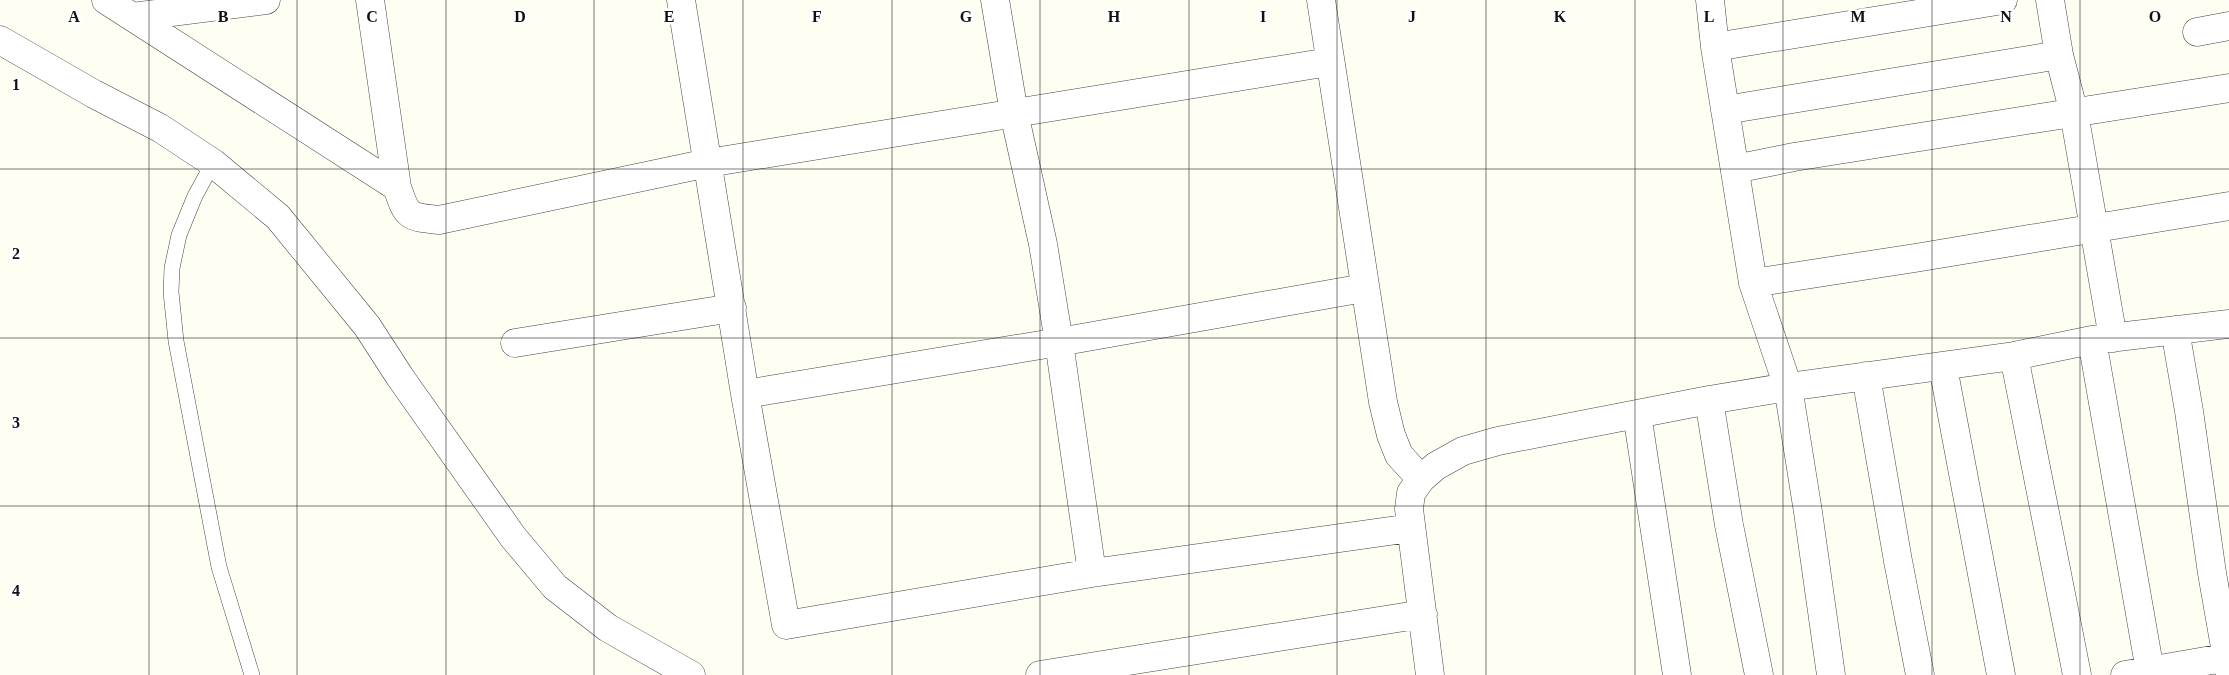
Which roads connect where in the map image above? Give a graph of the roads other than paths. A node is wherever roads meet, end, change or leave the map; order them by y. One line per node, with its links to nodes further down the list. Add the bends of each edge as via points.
1 (106, 0): 10 (street)
2 (266, 0): 10 (street)
3 (370, 0): 24 (street)
4 (681, 0): 22 (street)
5 (995, 0): 19 (street)
6 (1320, 0): 16 (street)
7 (1710, 0): 14 (street)
8 (2003, 0): 14 (street)
9 (2050, 0): 15 (street)
10 (132, 17): 24 (street)
11 (2229, 26): 12 (street)
12 (2197, 32)
13 (0, 40): 21 (street, via 160,128)
14 (1715, 47): 18 (street)
15 (2059, 55): 18 (street); 20 (street)
16 (1329, 62): 19 (street); 28 (street)
17 (2229, 88): 20 (street)
18 (1725, 110): 23 (street)
19 (1014, 113): 22 (street); 33 (street, via 1043,244)
20 (2074, 114): 23 (street); 26 (street)
21 (212, 163): 48 (lane, via 179,235 171,292 176,340 218,567); 49 (street, via 278,218 341,293 513,537 555,587 608,628)
22 (708, 164): 24 (street, via 439,220 414,217 404,208); 29 (street)
23 (1735, 169): 27 (street)
24 (397, 187)
25 (2229, 206): 26 (street)
26 (2094, 228): 27 (street); 32 (street)
27 (1753, 283): 38 (street)
28 (1364, 288): 33 (street); 42 (street, via 1391,435 1399,456)
29 (732, 308): 34 (street); 39 (street)
30 (2229, 324): 31 (street)
31 (2175, 330): 32 (street); 46 (street)
32 (2102, 339): 35 (street); 47 (street)
33 (1059, 342): 39 (street); 44 (street)
34 (515, 343)
35 (2014, 356): 36 (street); 57 (street)
36 (1943, 367): 37 (street); 56 (street)
37 (1866, 376): 38 (street); 55 (street)
38 (1788, 387): 40 (street); 54 (street)
39 (745, 394): 44 (street, via 786,625)
40 (1709, 400): 41 (street); 53 (street, via 1729,525)
41 (1637, 414): 42 (street, via 1507,439 1463,451); 52 (street)
42 (1420, 479): 43 (street, via 1411,493)
43 (1411, 528): 44 (street); 45 (street)
44 (1092, 573)
45 (1423, 614): 50 (street); 51 (street)
46 (2228, 662): 47 (street)
47 (2138, 673)
48 (252, 675)
49 (691, 675)
50 (1040, 675)
51 (1430, 675)
52 (1677, 675)
53 (1759, 675)
54 (1831, 675)
55 (1920, 675)
56 (2001, 675)
57 (2077, 675)

